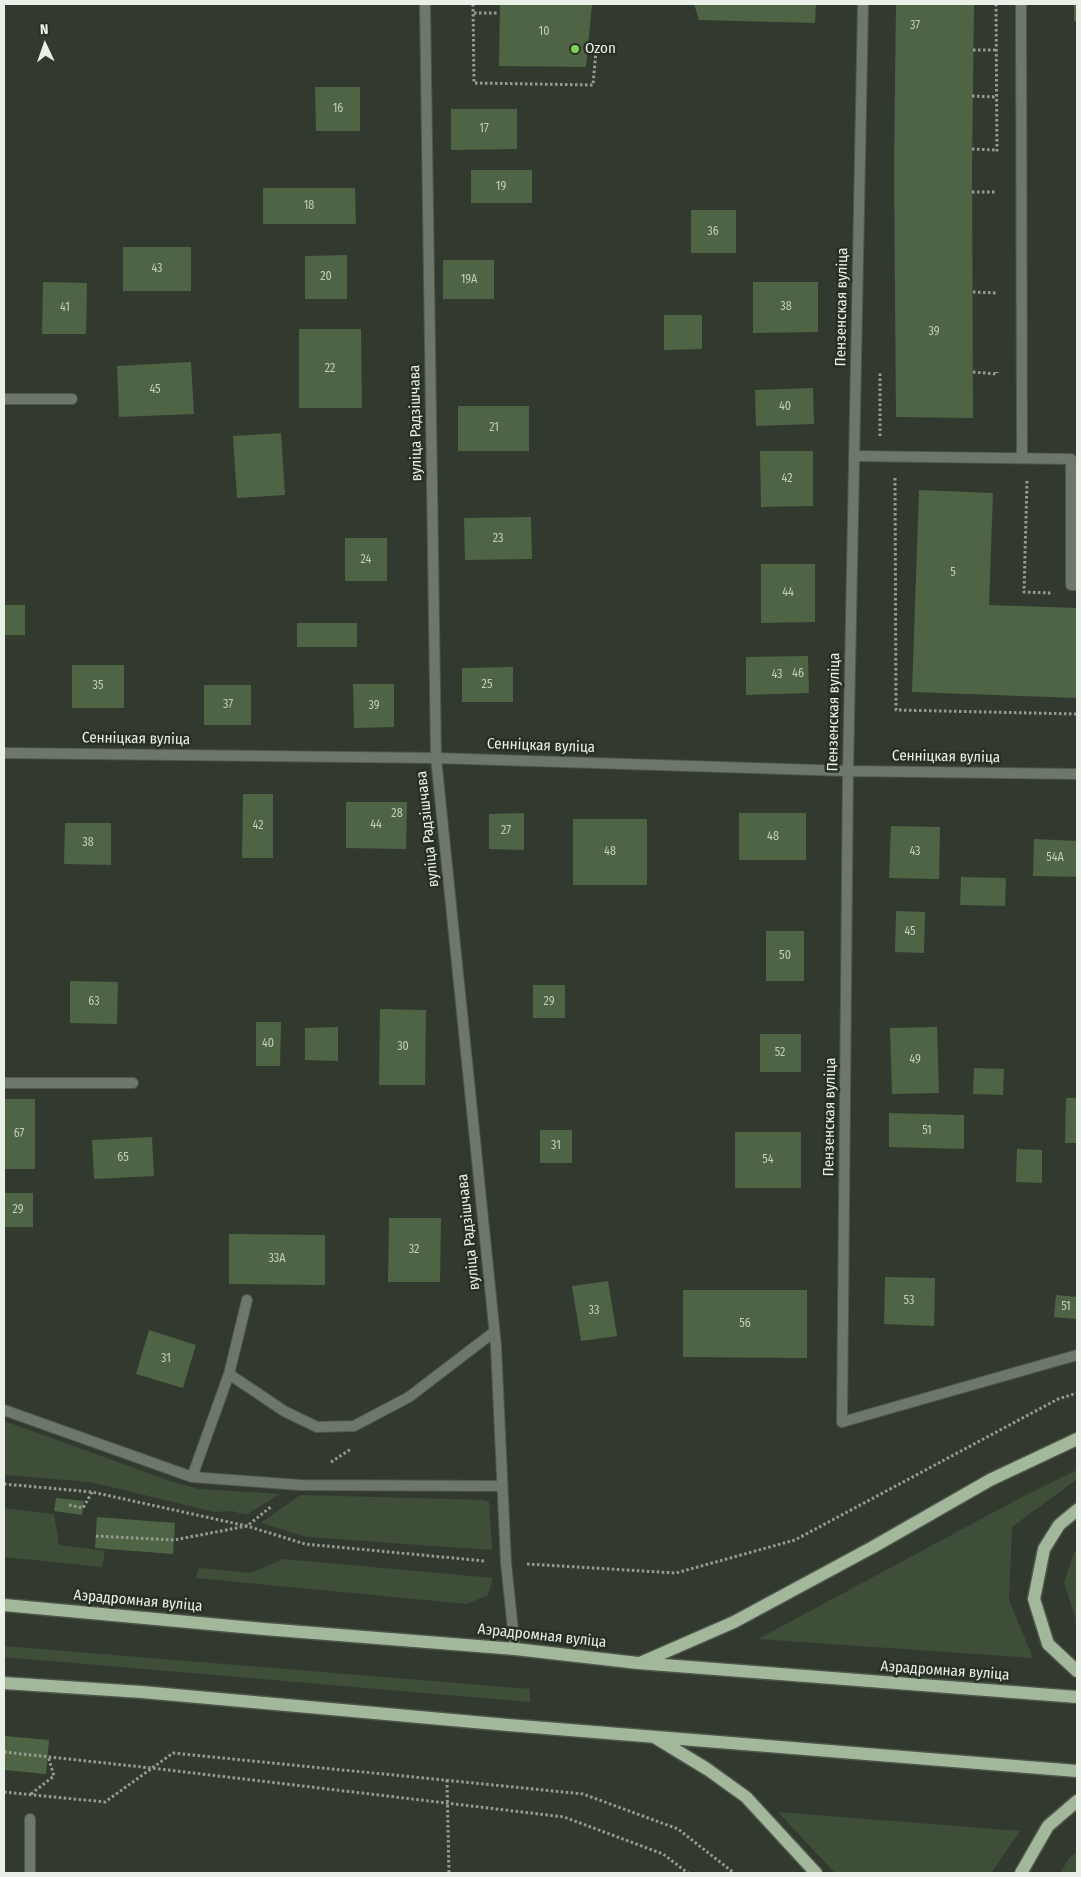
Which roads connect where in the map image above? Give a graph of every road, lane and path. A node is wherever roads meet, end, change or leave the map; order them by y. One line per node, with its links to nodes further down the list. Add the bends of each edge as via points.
1 (426, 4): 37 (street, вуліца Радзішчава)
2 (474, 4): 6 (path)
3 (863, 4): 29 (street, Пензенская вуліца)
4 (996, 4): 9 (path)
5 (1021, 4): 31 (street)
6 (474, 13): 7 (path); 10 (path, via 474,83 593,85 596,51)
7 (500, 13)
8 (973, 50): 9 (path)
9 (996, 50): 12 (path)
10 (587, 51)
11 (972, 96): 12 (path)
12 (996, 97): 14 (path)
13 (972, 149): 14 (path)
14 (997, 150): 15 (path)
15 (997, 158)
16 (997, 184): 18 (path)
17 (972, 192): 18 (path)
18 (997, 192): 19 (path)
19 (997, 202)
20 (998, 284): 22 (path)
21 (973, 292): 22 (path)
22 (998, 293): 23 (path)
23 (998, 302)
24 (997, 365): 26 (path, via 997,374)
25 (880, 368): 30 (path)
26 (973, 372)
27 (4, 399): 28 (street)
28 (72, 399)
29 (854, 456): 30 (street); 38 (street, Пензенская вуліца)
30 (880, 456): 31 (street); 35 (path, via 895,472 896,710)
31 (1022, 458): 33 (street, via 1071,459 1071,585)
32 (1027, 475): 34 (path, via 1024,592)
33 (1077, 585)
34 (1059, 594)
35 (1077, 714)
36 (4, 753): 37 (street, Сенніцкая вуліца)
37 (436, 758): 38 (street, Сенніцкая вуліца); 43 (street, вуліца Радзішчава)
38 (848, 771): 39 (street, Сенніцкая вуліца); 44 (street, Пензенская вуліца, via 842,1422)
39 (1077, 774)
40 (4, 1083): 41 (street)
41 (133, 1083)
42 (247, 1300): 45 (street)
43 (494, 1332): 45 (street, via 409,1396 354,1426 317,1427 284,1411); 51 (street, вуліца Радзішчава)
44 (1077, 1355)
45 (229, 1374): 49 (street)
46 (1077, 1394): 57 (path, via 1058,1399 795,1540 676,1573)
47 (4, 1410): 49 (street)
48 (1077, 1440): 60 (main road, via 990,1480 734,1622)
49 (192, 1477): 51 (street, via 300,1485)
50 (4, 1484): 52 (path)
51 (502, 1486): 57 (street, вуліца Радзішчава)
52 (92, 1492): 53 (path, via 83,1508); 55 (path)
53 (69, 1505)
54 (1077, 1510): 61 (main road, via 1059,1525 1044,1549 1034,1599 1048,1644)
55 (247, 1526): 56 (path, via 174,1540); 57 (path, via 305,1544)
56 (96, 1536)
57 (506, 1563): 59 (street, вуліца Радзішчава)
58 (4, 1605): 59 (main road, Аэрадромная вуліца)
59 (515, 1648): 60 (main road, Аэрадромная вуліца)
60 (638, 1664): 63 (main road, Аэрадромная вуліца)
61 (1077, 1671)
62 (4, 1683): 64 (main road)
63 (1077, 1697)
64 (654, 1736): 68 (main road); 79 (main road, via 746,1797)
65 (4, 1752): 66 (path)
66 (48, 1756): 67 (path); 71 (path, via 54,1776)
67 (152, 1768): 69 (path, via 173,1753); 71 (path, via 105,1802); 73 (path)
68 (1077, 1771)
69 (447, 1780): 73 (path); 78 (path, via 583,1794 678,1829)
70 (4, 1792): 71 (path)
71 (30, 1795): 74 (path)
72 (1077, 1801): 80 (main road, via 1048,1826)
73 (447, 1804): 76 (path); 77 (path, via 564,1817 663,1854)
74 (30, 1820): 75 (street)
75 (30, 1873)
76 (449, 1873)
77 (688, 1873)
78 (734, 1873)
79 (816, 1873)
80 (1021, 1873)

